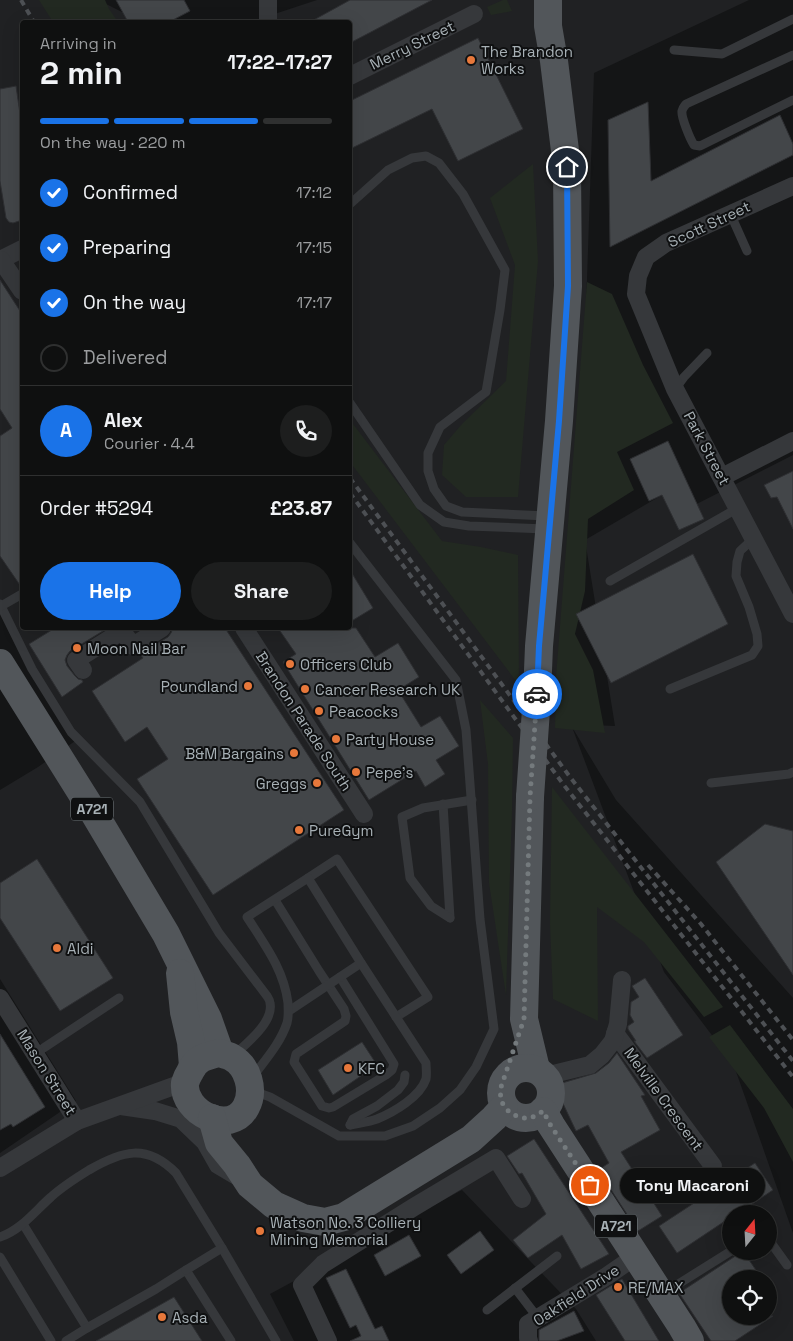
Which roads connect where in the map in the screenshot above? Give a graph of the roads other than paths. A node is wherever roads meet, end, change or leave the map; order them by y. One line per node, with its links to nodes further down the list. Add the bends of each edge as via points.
1 (268, 0): 6 (street)
2 (559, 0): 3 (main road)
3 (548, 13): 25 (main road, via 567,167 568,286)
4 (474, 14): 9 (street, Merry Street)
5 (793, 19): 7 (lane, via 722,54)
6 (268, 20)
7 (674, 50)
8 (793, 55): 10 (lane, via 686,104 682,114 691,140 700,146)
9 (352, 75)
10 (793, 100)
11 (793, 186): 13 (street, Scott Street)
12 (352, 202): 25 (lane, via 388,170 412,158 426,156 439,163 463,194 505,270 500,310 486,392 440,427 428,453 428,471 434,489 446,506 462,512)
13 (730, 214): 15 (lane); 17 (street, Scott Street, via 666,242 646,256)
14 (20, 250): 16 (street)
15 (747, 251)
16 (0, 260): 18 (street)
17 (638, 276): 20 (street, Park Street, via 636,294)
18 (20, 289)
19 (707, 353): 20 (lane)
20 (675, 389): 23 (street, Park Street)
21 (352, 406): 25 (lane, via 420,505 444,522 469,526)
22 (793, 441): 23 (street)
23 (722, 477): 24 (street, Park Street)
24 (738, 508): 26 (street, Park Street); 28 (lane)
25 (550, 523): 54 (main road, bridge, via 530,797)
26 (754, 538): 31 (street, Park Street); 36 (lane, via 740,551 736,576 757,634 758,646 752,655)
27 (352, 546): 39 (lane, via 456,680 466,730)
28 (610, 581)
29 (20, 595): 30 (lane)
30 (1, 605): 57 (lane, via 32,669 71,732 140,802 220,933 267,996 270,1011 264,1025)
31 (793, 614)
32 (159, 630): 35 (street, via 134,646 122,631 76,660)
33 (245, 630): 41 (street, Brandon Parade South)
34 (0, 662): 44 (main road, A721)
35 (83, 670)
36 (670, 689)
37 (793, 772): 38 (lane)
38 (711, 783)
39 (472, 800): 40 (lane); 69 (lane, via 480,919 494,1029 476,1067 460,1090 440,1108 413,1126 385,1136)
40 (443, 804): 40 (lane, via 445,832 450,918 431,906 410,878 402,817)
41 (364, 814)
42 (308, 878): 43 (lane); 45 (lane); 53 (lane, via 337,859 428,997)
43 (275, 900): 48 (lane); 51 (lane, via 247,917 276,962 286,989)
44 (179, 958): 57 (main road, A721); 59 (main road, A721, via 184,1012 191,1042)
45 (361, 963): 46 (lane); 53 (lane)
46 (340, 977): 48 (lane); 48 (lane, via 394,1066 386,1075 334,1108 322,1106 294,1062 296,1054 345,1020 344,1008)
47 (622, 980): 55 (street)
48 (328, 984): 51 (lane)
49 (0, 998): 52 (street, Mason Street)
50 (119, 998): 56 (lane)
51 (289, 1010): 62 (lane, via 272,1051)
52 (5, 1017): 56 (street, Mason Street)
53 (396, 1017): 68 (lane, via 426,1063 427,1078 409,1101 396,1109 377,1119)
54 (524, 1019): 58 (main road); 61 (main road)
55 (615, 1033): 58 (street, via 602,1055 590,1065); 70 (street, Melville Crescent)
56 (36, 1053): 67 (street, Mason Street)
57 (226, 1055): 59 (main road, via 206,1056); 62 (main road, A721, via 248,1074)
58 (540, 1073): 61 (main road, via 524,1067); 65 (main road, via 549,1083 551,1092)
59 (189, 1074): 63 (street); 66 (main road, A721, via 187,1093 195,1109)
60 (405, 1075): 68 (lane, via 398,1090 353,1119)
61 (504, 1079): 64 (main road, via 501,1099)
62 (249, 1086): 66 (main road, via 249,1102 244,1111); 69 (lane)
63 (118, 1106): 67 (street); 72 (street, via 155,1111 181,1119 205,1142 218,1165)
64 (504, 1107): 65 (main road, via 512,1114 529,1118); 72 (main road, via 471,1139 344,1218 325,1222 303,1218 274,1205)
65 (543, 1111): 79 (main road, A721)
66 (225, 1118): 72 (main road)
67 (78, 1121): 71 (street)
68 (350, 1125): 69 (lane)
69 (339, 1136)
70 (713, 1166)
71 (0, 1168)
72 (244, 1175)
73 (522, 1199): 93 (street, via 496,1158 323,1264 302,1285)
74 (23, 1224): 75 (lane); 76 (lane, via 70,1181 108,1159 131,1153 145,1154 168,1164 176,1173); 88 (lane)
75 (0, 1237)
76 (222, 1248): 83 (lane); 92 (lane)
77 (778, 1252): 82 (lane)
78 (557, 1256): 84 (lane)
79 (636, 1256): 85 (main road, A721); 87 (street, Oakfield Drive)
80 (0, 1257): 89 (lane)
81 (722, 1257): 85 (lane)
82 (787, 1265)
83 (186, 1270): 88 (lane); 91 (lane)
84 (515, 1288): 86 (lane); 87 (lane)
85 (661, 1295): 95 (main road, A721)
86 (487, 1310)
87 (538, 1318): 94 (street, Oakfield Drive, via 528,1324)
88 (87, 1328): 90 (lane)
89 (51, 1341)
90 (66, 1341)
91 (232, 1341)
92 (276, 1341)
93 (328, 1341)
94 (529, 1341)
95 (690, 1341)

